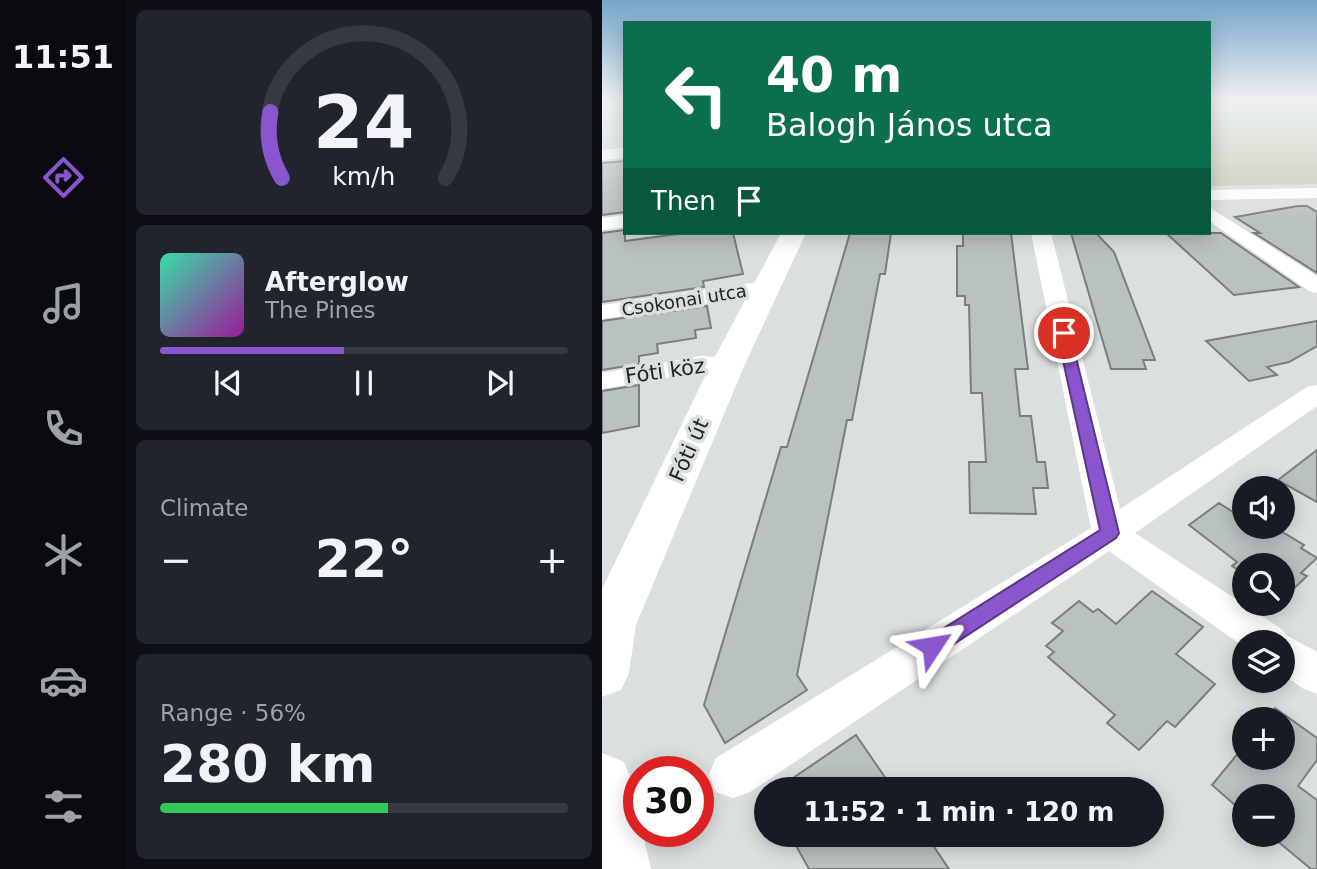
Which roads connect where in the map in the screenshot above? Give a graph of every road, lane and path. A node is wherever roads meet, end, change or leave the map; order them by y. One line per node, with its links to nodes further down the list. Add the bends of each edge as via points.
1 (623, 153): 2 (street)
2 (602, 155)
3 (1317, 192): 4 (street)
4 (1211, 195)
5 (1211, 213): 10 (street)
6 (623, 221): 7 (street)
7 (602, 224)
8 (792, 235): 11 (main road, Fóti út)
9 (1041, 235): 16 (street)
10 (1317, 286)
11 (766, 288): 12 (street, Csokonai utca); 13 (main road, Fóti út)
12 (602, 313)
13 (728, 364): 14 (street, Fóti köz, via 700,364); 19 (main road, Fóti út, via 610,625)
14 (602, 381)
15 (1317, 393): 16 (street)
16 (1110, 533): 17 (street); 21 (street)
17 (1251, 630)
18 (1295, 660): 20 (street)
19 (602, 673)
20 (1317, 675)
21 (733, 775)
22 (602, 784): 23 (main road)
23 (617, 869)

